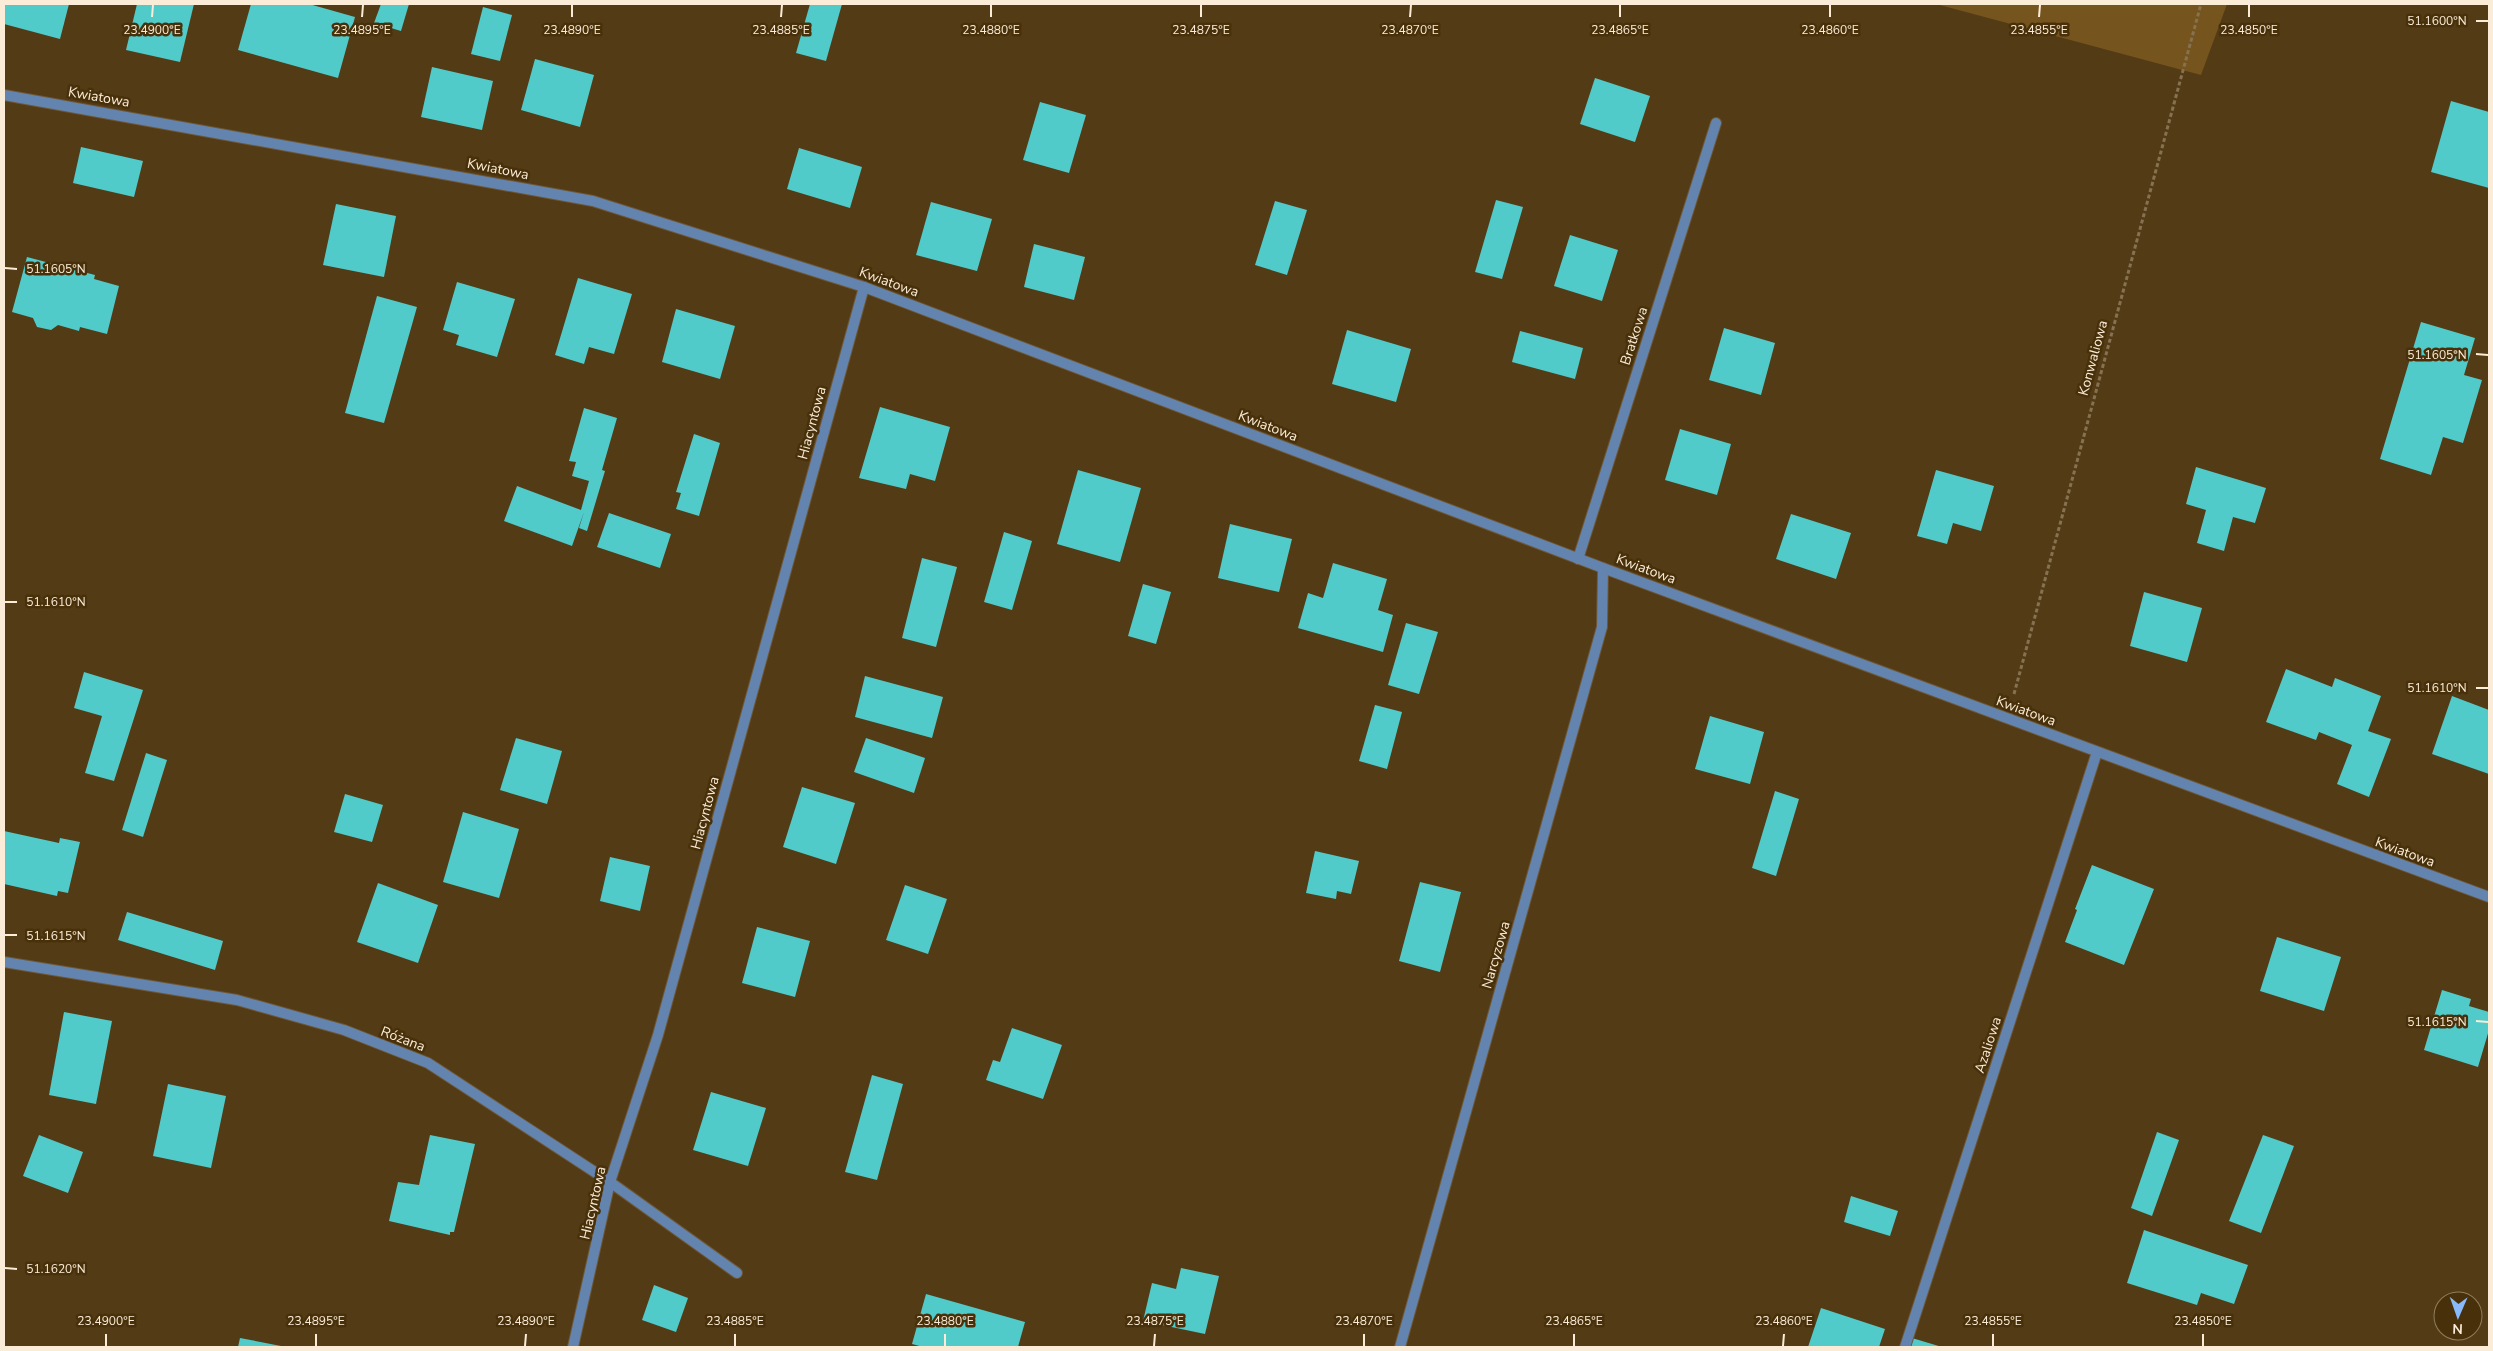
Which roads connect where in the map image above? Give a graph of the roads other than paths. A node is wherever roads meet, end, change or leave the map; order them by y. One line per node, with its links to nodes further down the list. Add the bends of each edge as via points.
1 (4, 94): 3 (street, Kwiatowa, via 593,201)
2 (1716, 122): 4 (street, Bratkowa)
3 (864, 287): 4 (street, Kwiatowa); 9 (street, Hiacyntowa, via 660,1026)
4 (1578, 558): 5 (street, Kwiatowa)
5 (1603, 568): 6 (street, Kwiatowa); 12 (street, Narcyzowa, via 1602,627)
6 (2097, 752): 7 (street, Kwiatowa); 13 (street, Azaliowa)
7 (2489, 897)
8 (4, 962): 9 (street, Różana, via 237,1000 344,1030 428,1063)
9 (610, 1182): 10 (street, Różana); 11 (street, Hiacyntowa)
10 (737, 1273)
11 (572, 1347)
12 (1400, 1347)
13 (1905, 1347)

